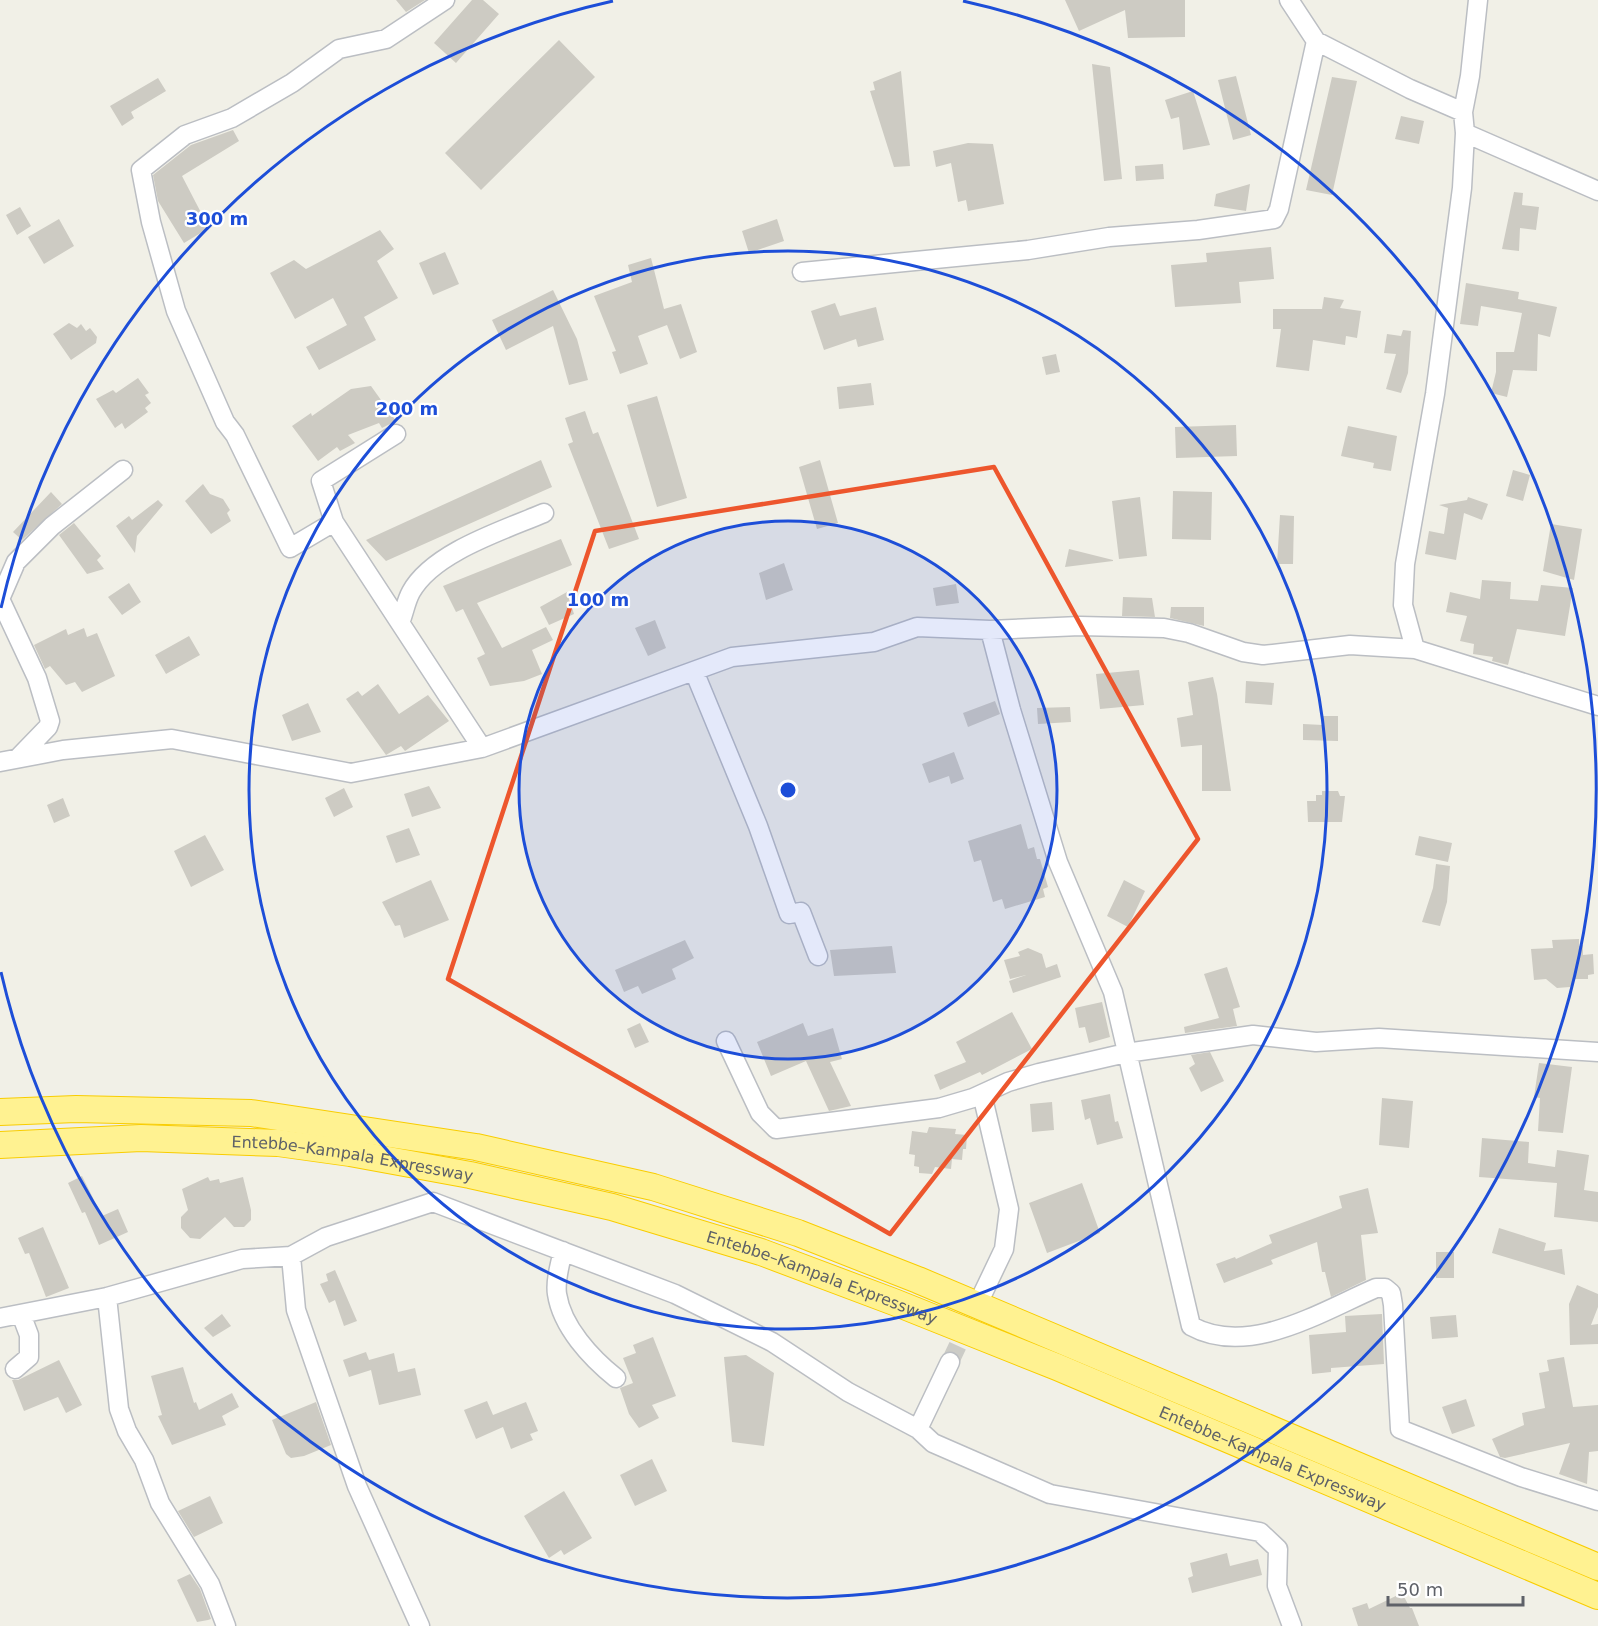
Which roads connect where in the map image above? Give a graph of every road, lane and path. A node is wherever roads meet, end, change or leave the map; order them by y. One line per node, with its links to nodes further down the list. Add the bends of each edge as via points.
1 (445, 0): 12 (street, via 386,39 339,49 292,83 232,118 185,135 141,170 176,310 225,422 290,548)
2 (1289, 0): 4 (street)
3 (1478, 0): 5 (street)
4 (1316, 41): 5 (street); 8 (street, via 1274,219 1028,250)
5 (1463, 112): 6 (street)
6 (1465, 133): 7 (street); 16 (street, via 1462,188 1435,394 1405,564 1403,604)
7 (1598, 191)
8 (802, 272)
9 (396, 434): 12 (street, via 321,481)
10 (123, 470): 13 (street, via 52,526 16,562)
11 (544, 513): 14 (street, via 474,542 439,562 411,592)
12 (334, 522): 14 (street)
13 (0, 598): 20 (street, via 38,678 50,721)
14 (400, 623): 19 (street)
15 (990, 630): 16 (street, via 1164,628 1263,655 1350,645); 17 (street, via 917,627 874,642 732,657); 25 (street, via 1058,862 1113,992)
16 (1415, 649): 18 (street)
17 (694, 671): 19 (street); 22 (street, via 758,826 789,914 801,912)
18 (1598, 706)
19 (482, 748): 20 (street, via 351,773 172,739)
20 (18, 758): 21 (street)
21 (0, 762)
22 (818, 956)
23 (726, 1041): 26 (street, via 760,1113 776,1129 939,1108)
24 (1598, 1052): 25 (street, via 1379,1038 1316,1042 1253,1035)
25 (1126, 1053): 26 (street, via 1039,1072); 39 (street, via 1191,1326 1227,1336 1269,1333 1376,1288 1385,1288 1391,1293 1393,1305 1400,1429 1521,1477)
26 (982, 1094): 31 (street, via 1009,1209 1004,1249)
27 (0, 1112): 40 (highway, Entebbe–Kampala Expressway, via 76,1108 250,1113 476,1147 653,1187 798,1233 918,1280)
28 (0, 1145): 41 (highway, Entebbe–Kampala Expressway, via 141,1138 278,1143 459,1173 612,1207 761,1252 894,1302)
29 (563, 1251): 30 (street, via 433,1202 326,1237); 37 (street, via 556,1293 562,1308 593,1360); 38 (street, via 675,1294 772,1342 848,1392)
30 (291, 1256): 32 (street, via 242,1259); 43 (street, via 296,1310 357,1486)
31 (983, 1293)
32 (107, 1297): 33 (street); 42 (street, via 119,1409 160,1503 210,1584)
33 (21, 1314): 34 (street); 36 (street, via 29,1335 29,1357)
34 (0, 1318)
35 (950, 1362): 38 (street)
36 (15, 1369)
37 (616, 1378)
38 (918, 1429): 44 (street, via 933,1443 1050,1494 1260,1532 1278,1549 1277,1586)
39 (1598, 1501)
40 (1598, 1567)
41 (1598, 1596)
42 (226, 1626)
43 (420, 1626)
44 (1292, 1626)

